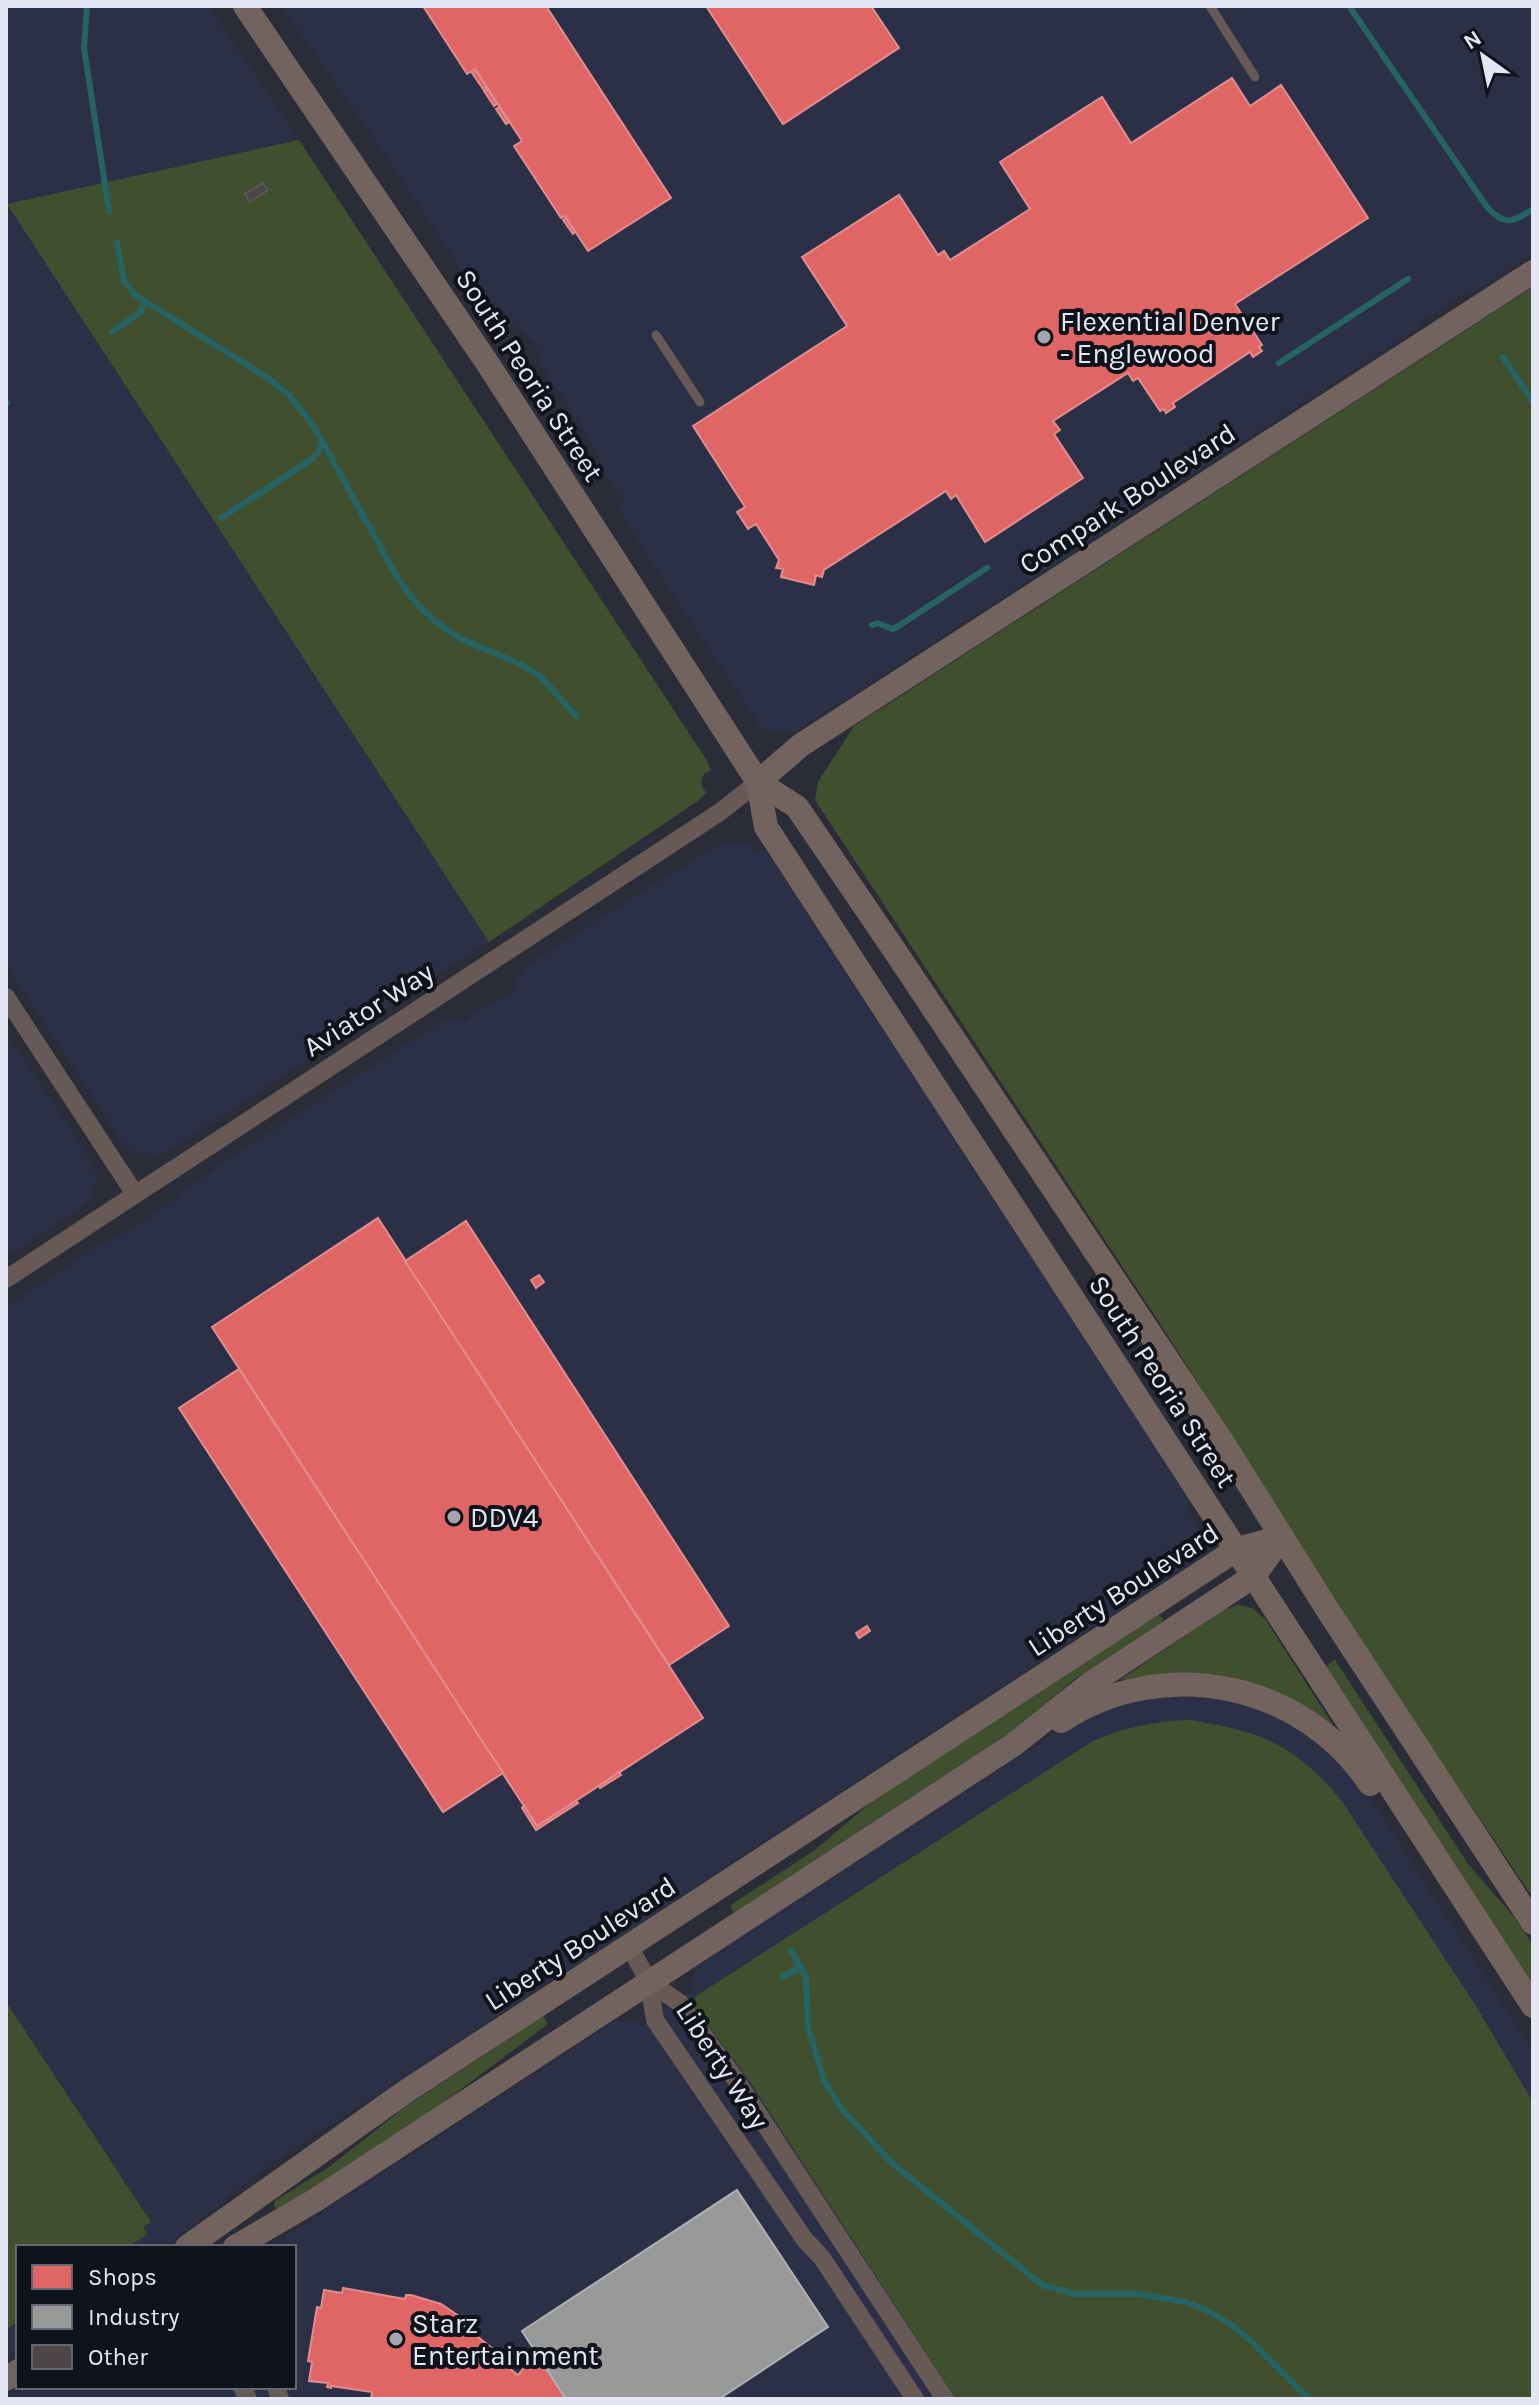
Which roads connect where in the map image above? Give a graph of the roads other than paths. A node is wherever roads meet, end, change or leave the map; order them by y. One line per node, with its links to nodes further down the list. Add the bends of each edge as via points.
1 (245, 6): 7 (main road, South Peoria Street, via 488,364)
2 (1210, 6): 3 (lane)
3 (1255, 77)
4 (1533, 272): 7 (main road, Compark Boulevard, via 801,745)
5 (656, 335): 6 (lane)
6 (700, 402)
7 (758, 782): 9 (street, Aviator Way, via 720,812); 11 (main road, South Peoria Street, via 797,807); 12 (main road, South Peoria Street, via 766,827)
8 (6, 997): 9 (street)
9 (135, 1194): 10 (street, Aviator Way)
10 (6, 1279)
11 (1282, 1537): 12 (main road, Liberty Boulevard); 13 (main road); 16 (main road, South Peoria Street)
12 (1237, 1549): 13 (main road, South Peoria Street); 17 (main road, Liberty Boulevard)
13 (1254, 1576): 14 (main road, via 1091,1683); 15 (main road, South Peoria Street)
14 (1013, 1745): 15 (main road, via 1088,1706 1138,1688 1181,1683 1221,1687 1271,1701 1316,1727 1348,1754 1387,1809); 18 (main road)
15 (1420, 1831): 19 (main road, South Peoria Street)
16 (1533, 1923)
17 (629, 1946): 18 (street); 21 (main road, Liberty Boulevard, via 388,2104)
18 (649, 1982): 20 (main road); 24 (street, Liberty Way, via 655,2020); 25 (street, Liberty Way, via 680,2003 734,2077)
19 (1533, 2006)
20 (284, 2217): 22 (main road); 23 (street)
21 (190, 2245)
22 (238, 2245)
23 (267, 2245)
24 (915, 2399)
25 (945, 2399)

